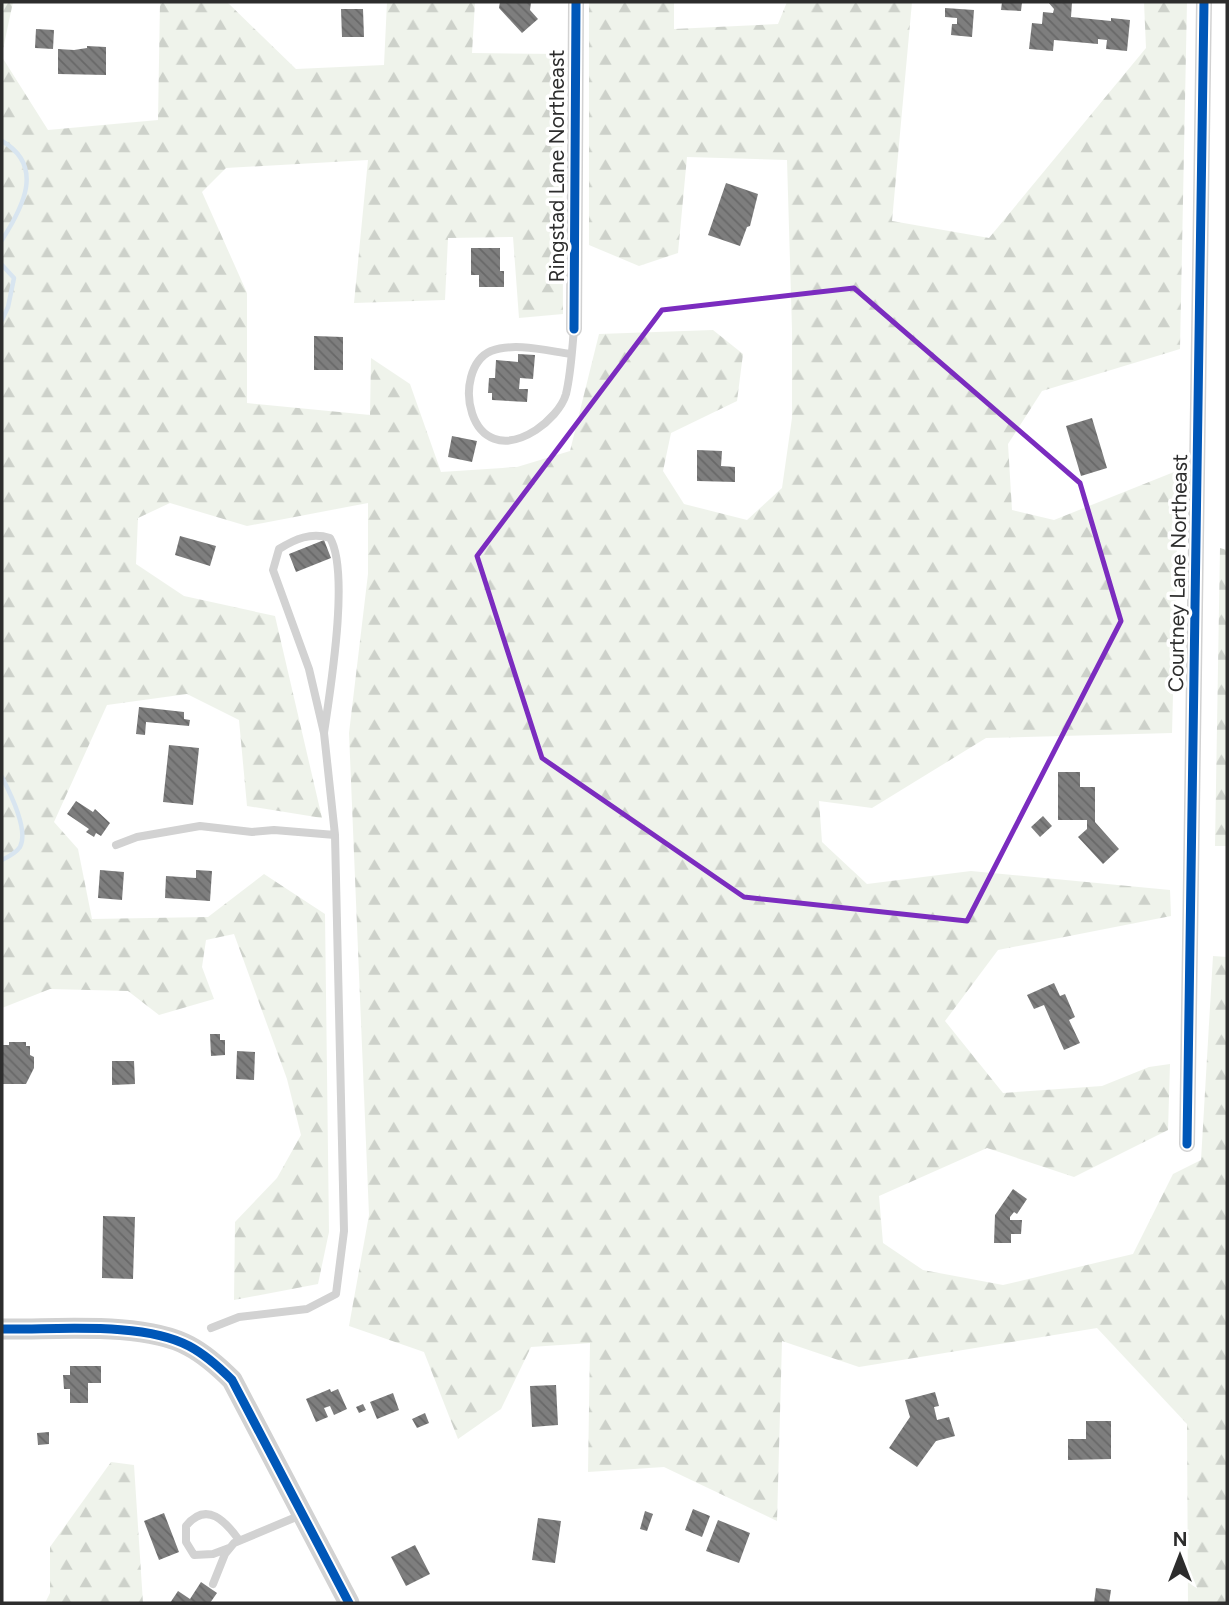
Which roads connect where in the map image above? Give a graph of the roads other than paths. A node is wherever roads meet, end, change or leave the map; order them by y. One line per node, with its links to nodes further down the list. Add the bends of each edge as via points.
1 (576, 2): 3 (street, Ringstad Lane Northeast)
2 (1204, 2): 8 (street, Courtney Lane Northeast)
3 (574, 330): 4 (lane)
4 (571, 354): 4 (lane, via 565,396 543,426 524,438 502,442 488,437 475,424 469,383 477,363 489,352 505,348)
5 (324, 733): 5 (lane, via 309,669 273,570 278,549 319,535 330,538 337,549 340,573); 6 (lane)
6 (335, 835): 7 (lane, via 200,826); 9 (lane, via 344,1231 335,1294 307,1308 239,1317)
7 (116, 845)
8 (1187, 1144)
9 (211, 1328)
10 (2, 1329): 11 (street, via 147,1332 200,1353 232,1380)
11 (302, 1515): 12 (lane); 15 (street)
12 (239, 1540): 13 (lane); 13 (lane, via 222,1519 212,1515 200,1516 186,1526 186,1542 194,1555)
13 (229, 1548): 14 (lane)
14 (213, 1584)
15 (349, 1603)

